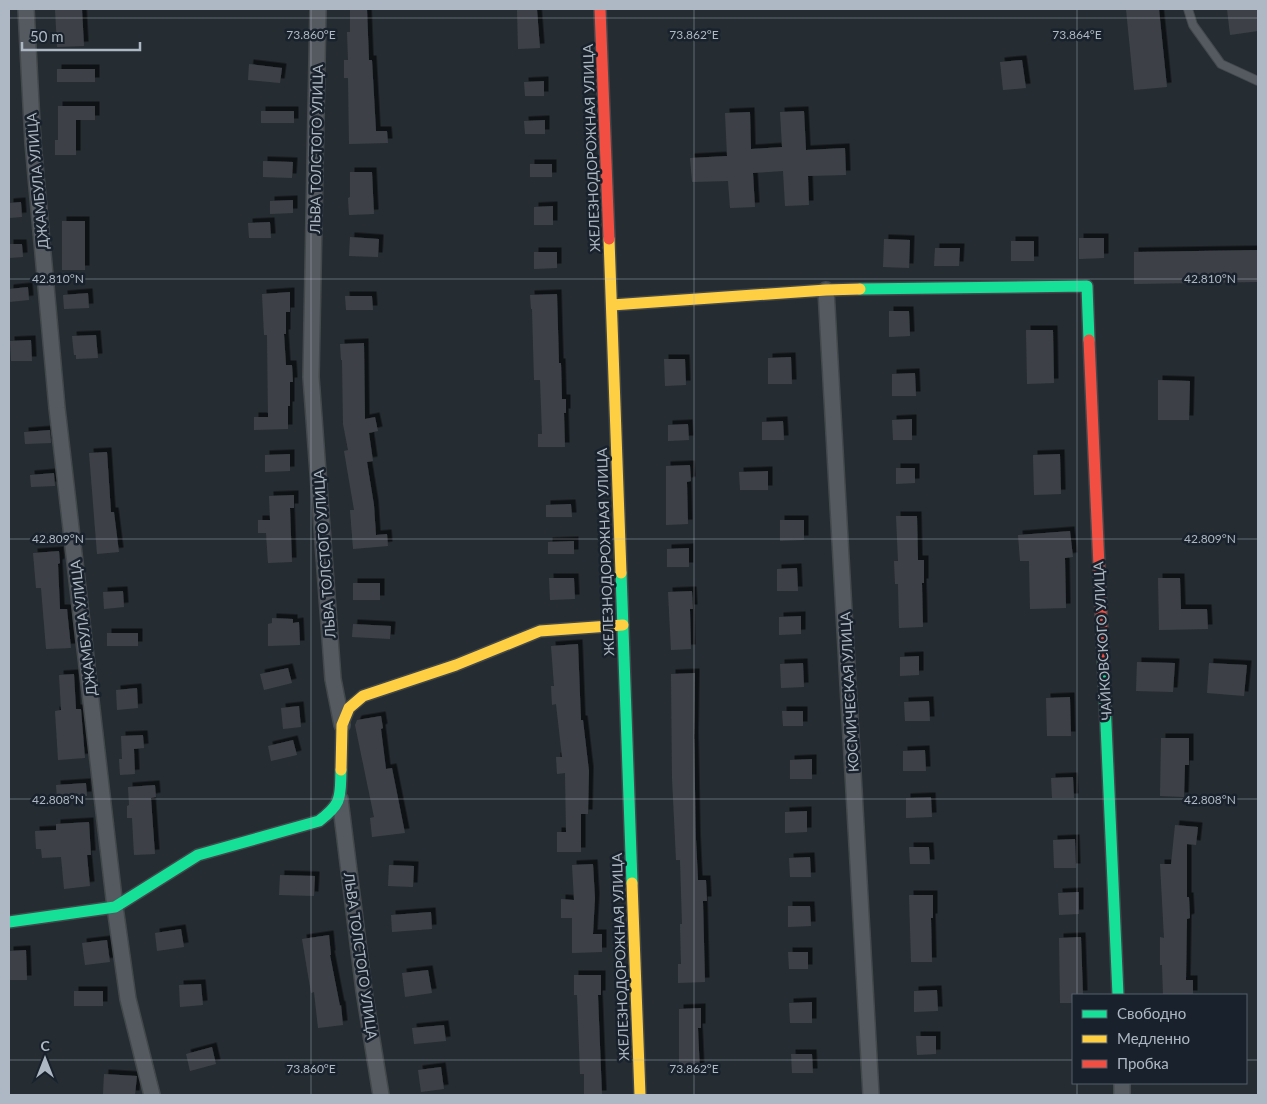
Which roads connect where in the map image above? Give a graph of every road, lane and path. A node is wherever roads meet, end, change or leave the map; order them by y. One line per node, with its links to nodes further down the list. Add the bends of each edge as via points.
1 (26, 9): 11 (street, ДЖАМБУЛА УЛИЦА, via 33,143 57,408)
2 (318, 9): 9 (street, ЛЬВА ТОЛСТОГО УЛИЦА, via 311,377 333,679)
3 (600, 9): 7 (street, ЖЕЛЕЗНОДОРОЖНАЯ УЛИЦА)
4 (1188, 9): 5 (lane, via 1193,25 1221,64)
5 (1258, 81)
6 (826, 290): 7 (street); 13 (street, ЧАЙКОВСКОГО УЛИЦА, via 1087,286); 17 (street, КОСМИЧЕСКАЯ УЛИЦА)
7 (612, 305): 8 (street, ЖЕЛЕЗНОДОРОЖНАЯ УЛИЦА)
8 (623, 625): 9 (street, via 540,631 456,666 363,696 348,708); 16 (street, ЖЕЛЕЗНОДОРОЖНАЯ УЛИЦА)
9 (342, 725): 10 (street, ЛЬВА ТОЛСТОГО УЛИЦА)
10 (340, 799): 11 (street, via 332,812 319,821 198,855); 15 (street, ЛЬВА ТОЛСТОГО УЛИЦА, via 364,991)
11 (115, 906): 12 (street); 14 (street, ДЖАМБУЛА УЛИЦА, via 128,999)
12 (9, 922)
13 (1118, 994)
14 (152, 1095)
15 (381, 1095)
16 (640, 1095)
17 (871, 1095)

